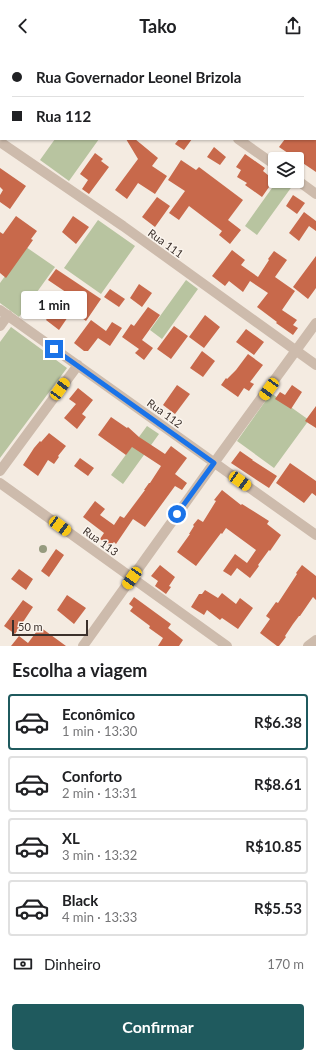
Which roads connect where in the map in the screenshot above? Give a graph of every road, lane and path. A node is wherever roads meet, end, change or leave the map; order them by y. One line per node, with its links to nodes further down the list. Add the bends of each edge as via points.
1 (239, 140): 3 (street)
2 (0, 142): 9 (street, Rua 111, via 123,226)
3 (268, 160)
4 (304, 185): 5 (street)
5 (316, 194)
6 (4, 313): 8 (street); 10 (street, Rua 112)
7 (316, 323): 9 (street)
8 (0, 326)
9 (296, 351): 11 (street, Rua 111); 12 (street)
10 (78, 365): 12 (street, Rua 112); 13 (street)
11 (316, 365)
12 (214, 463): 15 (street, Rua 112); 16 (street)
13 (0, 471)
14 (0, 483): 16 (street, Rua 113)
15 (316, 535)
16 (132, 578): 18 (street); 19 (street, Rua 113)
17 (316, 640): 20 (street)
18 (83, 646)
19 (227, 646)
20 (308, 646)

